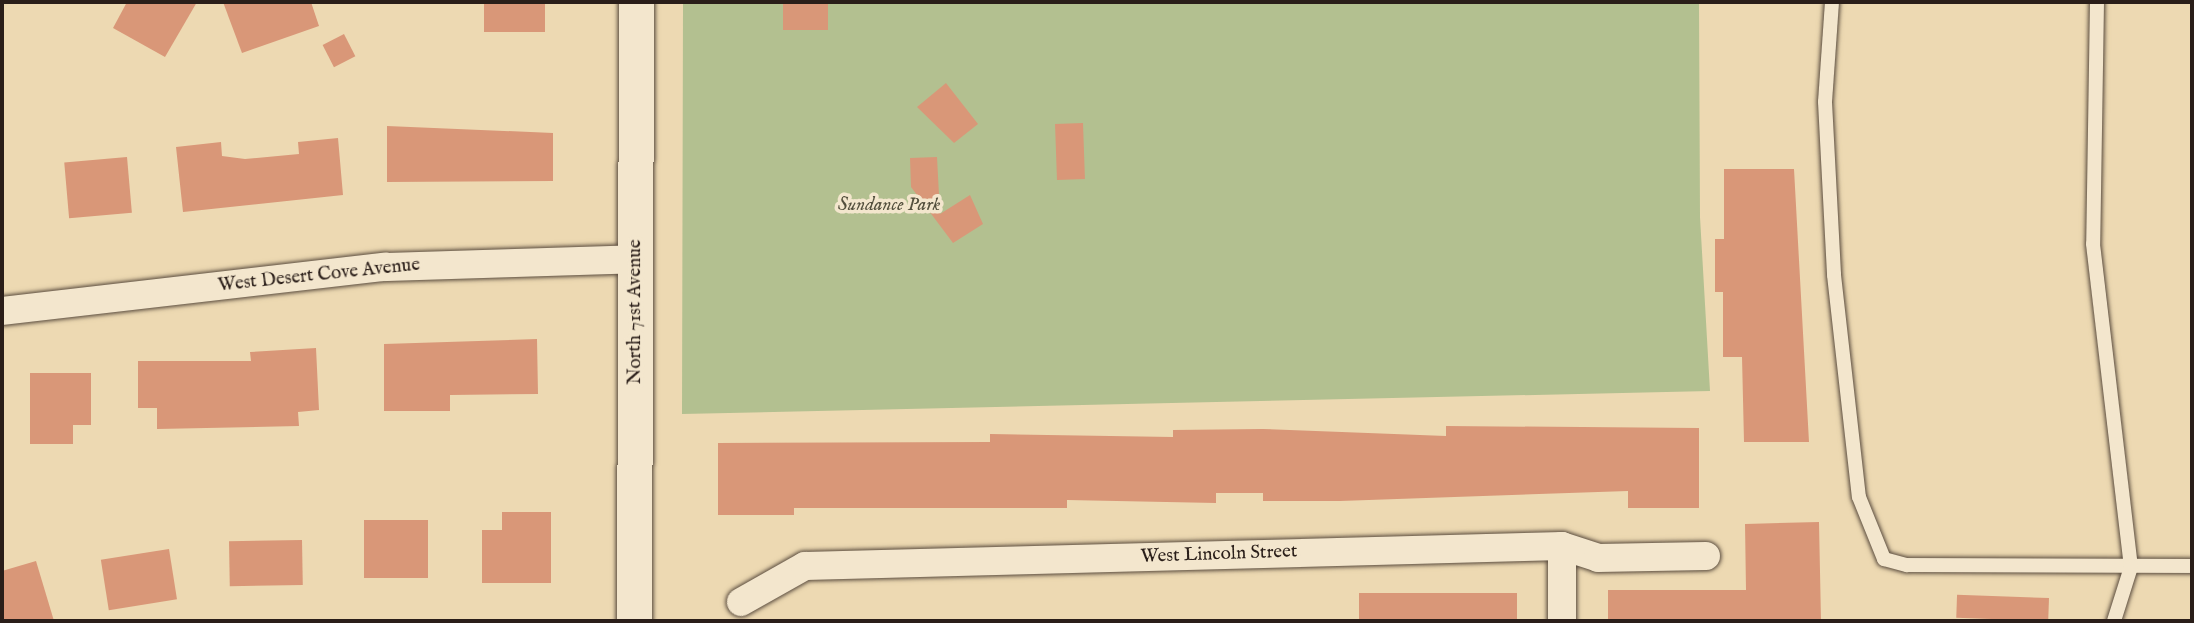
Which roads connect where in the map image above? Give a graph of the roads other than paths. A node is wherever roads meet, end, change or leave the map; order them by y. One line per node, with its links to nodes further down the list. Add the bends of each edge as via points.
1 (636, 2): 4 (street, North 71st Avenue)
2 (1832, 2): 9 (lane, via 1825,102 1834,275 1859,497 1871,538 1884,559 1907,565)
3 (2097, 2): 9 (lane, via 2093,244)
4 (637, 258): 5 (street, West Desert Cove Avenue, via 386,267); 11 (street, North 71st Avenue)
5 (2, 311)
6 (1562, 546): 7 (street, West Lincoln Street, via 1598,558); 10 (street, West Lincoln Street, via 804,566); 12 (street)
7 (1706, 556)
8 (2192, 565): 9 (lane)
9 (2131, 567): 13 (lane)
10 (741, 602)
11 (634, 621)
12 (1562, 621)
13 (2114, 621)

